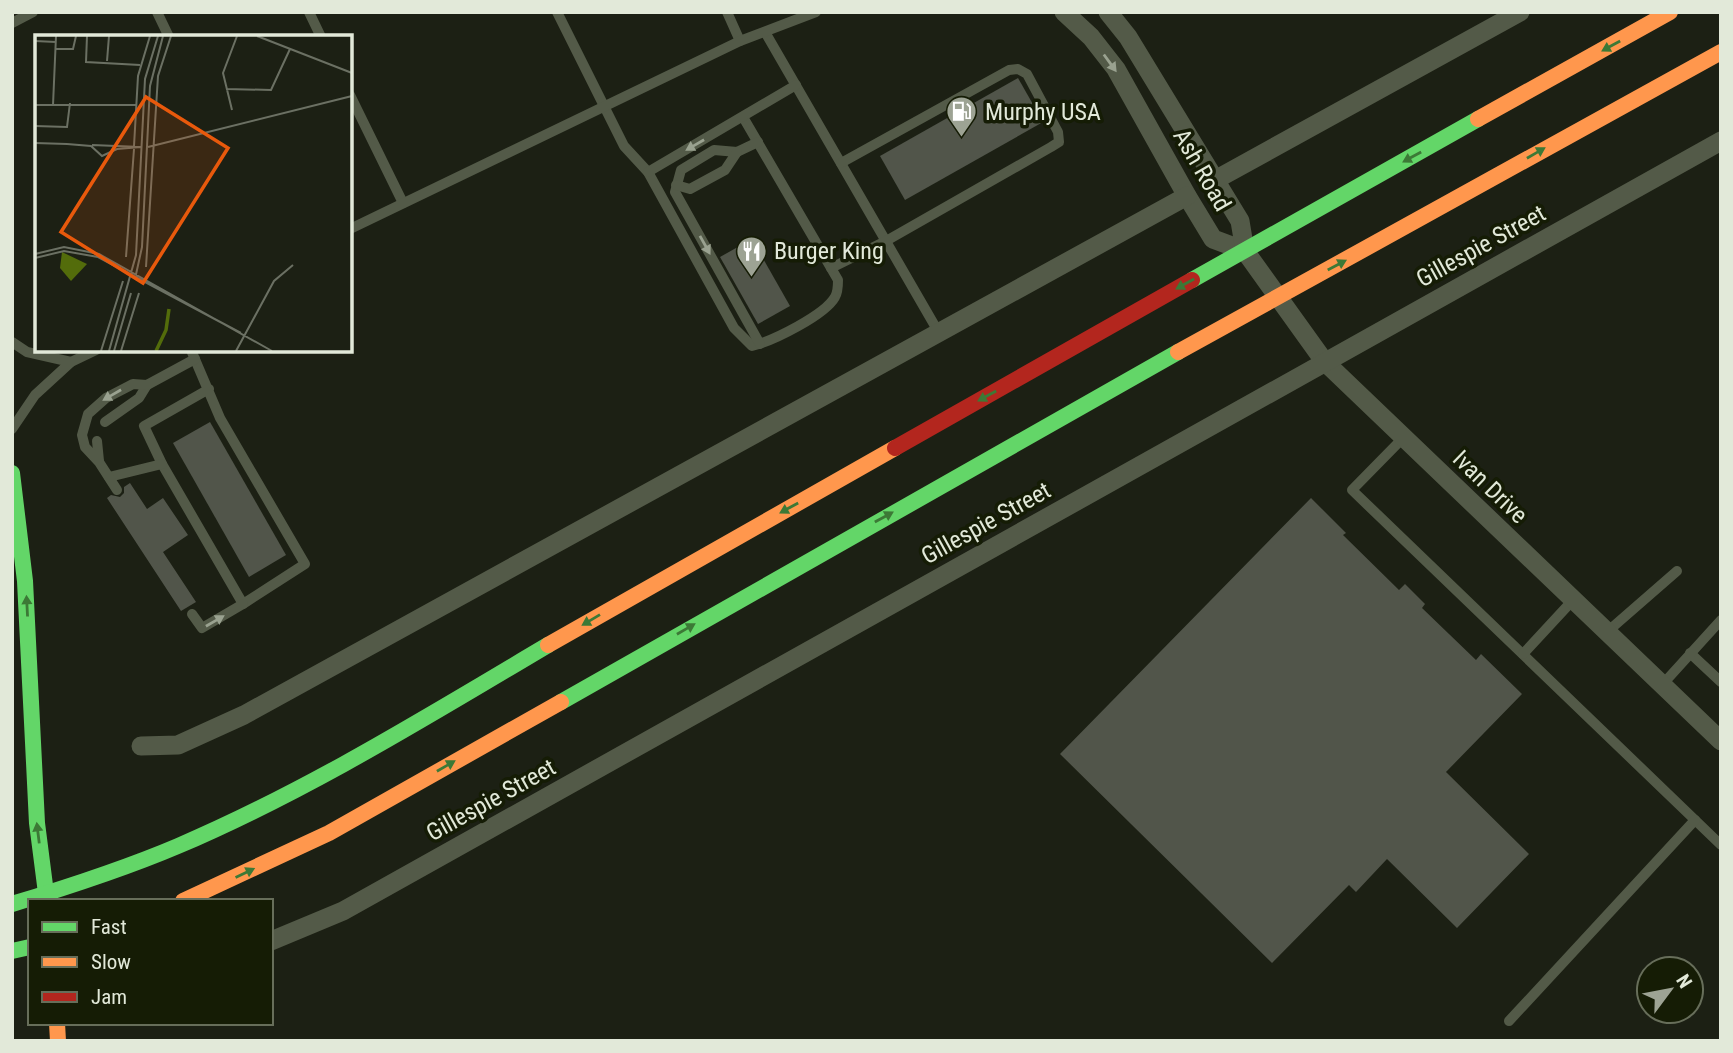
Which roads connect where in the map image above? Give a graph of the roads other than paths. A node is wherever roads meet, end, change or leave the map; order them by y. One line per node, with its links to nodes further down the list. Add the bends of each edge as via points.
1 (33, 12): 11 (lane)
2 (157, 12): 13 (lane)
3 (309, 12): 14 (lane)
4 (557, 12): 19 (lane)
5 (727, 12): 15 (lane)
6 (816, 12): 12 (lane)
7 (1065, 12): 28 (street, Ash Road, one-way to 28, via 1115,69)
8 (1108, 12): 26 (street, Ash Road)
9 (1520, 12): 26 (street)
10 (1670, 12): 32 (main road, one-way to 32)
11 (12, 23)
12 (765, 32): 15 (lane); 17 (lane)
13 (168, 35)
14 (320, 35)
15 (740, 41): 19 (lane)
16 (1721, 52): 34 (main road, one-way to 16)
17 (796, 85): 20 (lane); 24 (lane)
18 (352, 99): 29 (lane)
19 (603, 107): 25 (lane, via 624,146); 29 (lane)
20 (743, 117): 22 (lane); 25 (lane, one-way to 25)
21 (1721, 141): 41 (street, Gillespie Street)
22 (758, 142): 23 (lane); 33 (lane)
23 (737, 152): 27 (lane, via 725,170 702,183 690,189); 27 (lane, via 714,150 681,170)
24 (841, 163): 31 (lane); 31 (lane, via 1009,71 1027,74 1034,86 1054,122 1059,142)
25 (648, 172): 37 (lane, via 734,328 752,346)
26 (1215, 180): 32 (street, Ash Road, via 1240,221)
27 (676, 185): 37 (lane, one-way to 37, via 675,192)
28 (1187, 196): 32 (street, Ash Road, via 1213,239); 35 (street)
29 (403, 203): 30 (lane)
30 (352, 228)
31 (886, 241): 33 (lane); 35 (lane)
32 (1245, 251): 34 (street, Ivan Drive); 67 (main road, one-way to 67, via 611,608 404,731 215,830)
33 (831, 268): 37 (lane, via 838,280 836,295 826,308)
34 (1277, 296): 41 (street, Ivan Drive); 68 (main road, one-way to 34, via 329,833)
35 (939, 333): 64 (street, via 244,715 178,746)
36 (12, 342): 40 (lane, via 27,352)
37 (760, 344)
38 (92, 352): 40 (lane)
39 (193, 354): 42 (lane); 43 (lane)
40 (71, 362): 45 (lane, via 35,395)
41 (1324, 362): 46 (street, Ivan Drive); 69 (street, Gillespie Street, via 343,911)
42 (147, 385): 44 (lane, via 139,398); 48 (lane, one-way to 48, via 133,384 88,414 82,435 85,447)
43 (209, 389): 49 (lane, via 144,426); 55 (lane, via 220,418 305,564)
44 (105, 422)
45 (12, 429)
46 (1403, 438): 54 (street, Ivan Drive); 60 (lane, via 1352,490)
47 (97, 441): 48 (lane)
48 (99, 462): 51 (lane)
49 (162, 464): 51 (lane); 55 (lane)
50 (12, 473): 67 (main road, one-way to 50, via 37,823 25,581)
51 (109, 477): 52 (lane)
52 (117, 490)
53 (1677, 571): 58 (lane)
54 (1573, 600): 58 (street, Ivan Drive); 60 (lane)
55 (243, 604): 56 (lane, one-way to 55, via 202,628)
56 (192, 614)
57 (1721, 620): 59 (lane)
58 (1607, 632): 62 (street, Ivan Drive)
59 (1690, 653): 61 (lane); 62 (lane)
60 (1522, 654): 65 (lane)
61 (1721, 682)
62 (1662, 685): 63 (street, Ivan Drive)
63 (1721, 741)
64 (141, 746)
65 (1695, 820): 66 (lane); 70 (lane)
66 (1721, 845)
67 (46, 898)
68 (187, 899)
69 (273, 940)
70 (1509, 1021)

